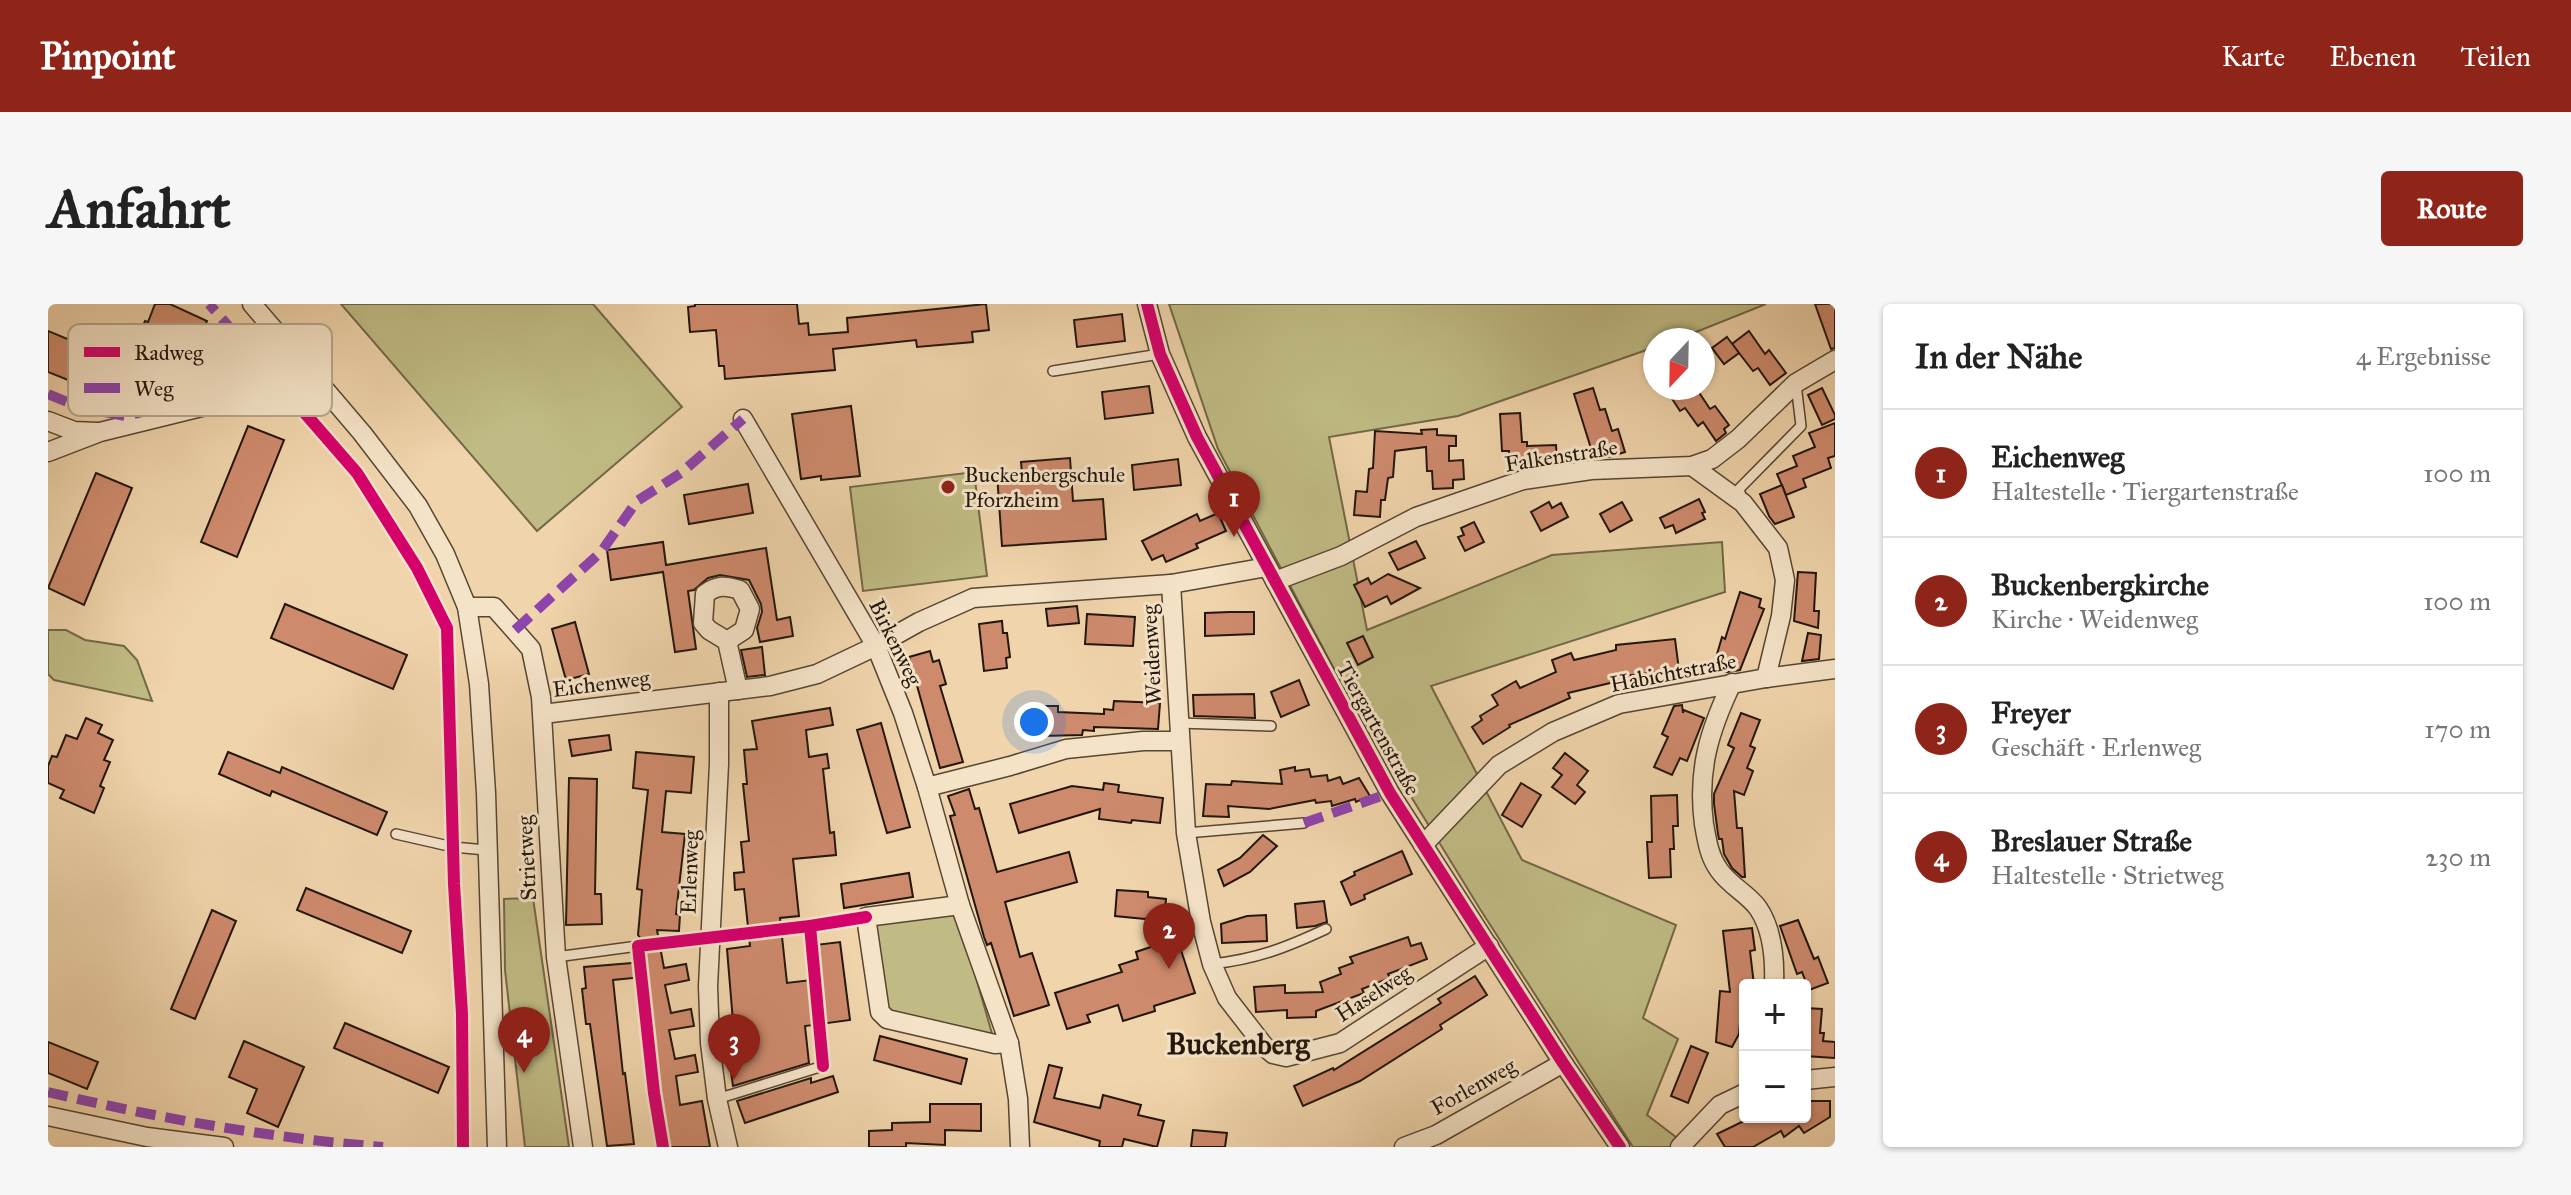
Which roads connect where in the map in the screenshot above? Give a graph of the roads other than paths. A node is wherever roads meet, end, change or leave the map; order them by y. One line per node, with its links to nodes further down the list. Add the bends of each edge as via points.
1 (252, 304): 3 (street, Strietweg)
2 (1147, 304): 4 (street, Tiergartenstraße)
3 (269, 324)
4 (1160, 354): 6 (lane); 16 (street, Tiergartenstraße, via 1197,437)
5 (1835, 360): 7 (street, Falkenstraße)
6 (1053, 371)
7 (1796, 383): 14 (street, Falkenstraße, via 1738,439 1712,459); 15 (lane, via 1801,426 1739,489)
8 (332, 399): 18 (street, Strietweg, via 418,506)
9 (165, 416): 12 (street)
10 (743, 419): 20 (street, Birkenweg)
11 (48, 421): 12 (street, via 74,431)
12 (100, 432): 13 (street)
13 (48, 452)
14 (1692, 466): 15 (street); 16 (street, Falkenstraße, via 1591,470 1523,480 1416,517 1341,556)
15 (1743, 503): 22 (street, via 1778,548 1785,580)
16 (1271, 574): 17 (street, Eichenweg); 32 (street, Tiergartenstraße)
17 (1171, 584): 20 (street, Eichenweg, via 973,598); 27 (street, Weidenweg)
18 (467, 607): 25 (street, Strietweg, via 494,607 531,649); 33 (street, Strietweg, via 479,684)
19 (727, 641): 24 (street, Erlenweg)
20 (876, 646): 24 (street, Eichenweg, via 817,674); 28 (street, Birkenweg)
21 (1835, 669): 22 (street, Habichtstraße)
22 (1766, 678): 23 (street, Habichtstraße)
23 (1732, 683): 32 (street, Habichtstraße, via 1619,704 1553,732 1499,765); 40 (street, via 1716,718 1700,797 1709,853 1719,871 1758,908 1767,926)
24 (729, 691): 25 (street, Eichenweg); 48 (street, Erlenweg, via 713,844 708,986)
25 (543, 714): 38 (street, Strietweg)
26 (1271, 726): 27 (lane, Weidenweg)
27 (1179, 732): 28 (street, via 1066,749); 30 (street, Weidenweg)
28 (927, 787): 34 (street, Birkenweg)
29 (1304, 823): 30 (lane)
30 (1186, 833): 39 (street, Weidenweg)
31 (396, 834): 33 (lane)
32 (1423, 845): 37 (street, Tiergartenstraße)
33 (486, 850): 52 (street, Strietweg)
34 (960, 905): 41 (street, Birkenweg); 41 (street, via 866,917 880,1012 887,1019)
35 (1326, 929): 39 (lane, via 1281,950)
36 (638, 946): 38 (lane)
37 (1489, 946): 42 (street, Haselweg, via 1340,1043 1286,1057); 43 (street, Tiergartenstraße)
38 (556, 957): 53 (street, Strietweg)
39 (1212, 964): 42 (street, Weidenweg, via 1227,998)
40 (1774, 979)
41 (1009, 1043): 55 (street, Birkenweg)
42 (1273, 1054)
43 (1563, 1063): 56 (street, Forlenweg, via 1436,1135); 57 (street, Tiergartenstraße)
44 (823, 1066): 48 (lane)
45 (1835, 1077): 46 (street)
46 (1811, 1079)
47 (1739, 1096): 58 (street, via 1720,1105)
48 (717, 1099): 54 (street, Erlenweg)
49 (48, 1116): 50 (street)
50 (146, 1142): 51 (street)
51 (224, 1147)
52 (497, 1147)
53 (583, 1147)
54 (728, 1147)
55 (1020, 1147)
56 (1404, 1147)
57 (1620, 1147)
58 (1680, 1147)

